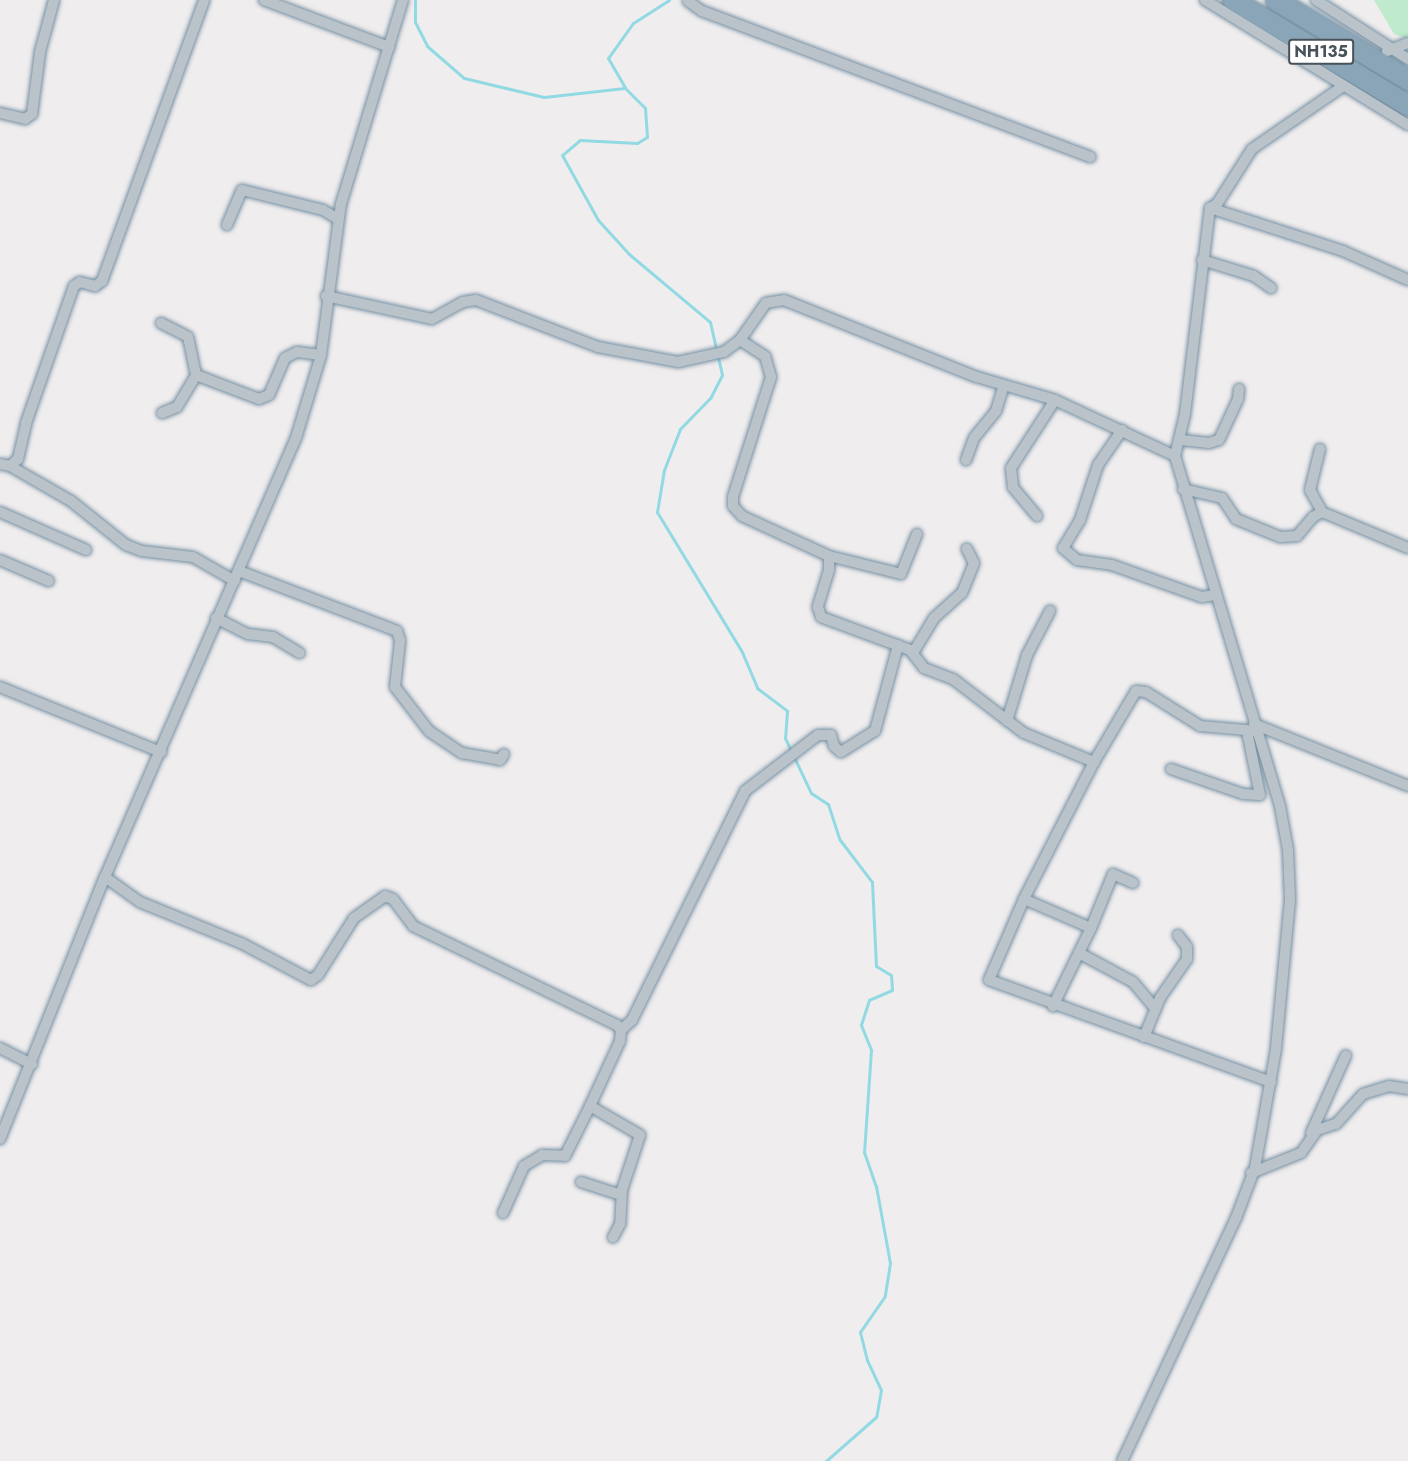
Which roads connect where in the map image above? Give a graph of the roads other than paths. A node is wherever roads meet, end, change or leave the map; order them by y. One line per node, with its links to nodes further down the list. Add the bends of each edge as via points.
1 (54, 0): 17 (street, via 40,52 32,114 26,119)
2 (204, 0): 40 (street, via 102,281 95,286 83,282 74,286 26,423 18,459)
3 (264, 0): 11 (street)
4 (403, 0): 11 (street)
5 (1205, 0): 18 (street)
6 (1233, 0): 16 (highway, NH135)
7 (1276, 0): 14 (highway, NH135)
8 (1316, 0): 12 (street)
9 (688, 1): 19 (street, via 702,11)
10 (1408, 42): 12 (street)
11 (389, 47): 21 (street)
12 (1386, 51): 13 (street)
13 (1408, 59)
14 (1408, 80)
15 (1342, 87): 20 (street, via 1252,149 1217,204)
16 (1408, 105)
17 (0, 113)
18 (1408, 125)
19 (1090, 157)
20 (1210, 208): 23 (street); 24 (street, via 1343,251)
21 (338, 219): 22 (street, via 323,210 242,189); 26 (street)
22 (227, 225)
23 (1202, 260): 25 (street, via 1248,274); 36 (street)
24 (1408, 280)
25 (1271, 288)
26 (326, 296): 28 (street, via 432,319 463,302 476,300 598,347 657,360 711,357); 29 (street)
27 (161, 323): 30 (street, via 188,337)
28 (740, 340): 31 (street, via 766,303 784,300); 49 (street, via 765,356 771,377 733,497 735,510)
29 (321, 355): 30 (street, via 297,352 285,358 269,395 262,399); 51 (street, via 296,438)
30 (196, 375): 34 (street, via 177,407)
31 (1004, 385): 33 (street); 39 (street, via 996,411 974,438)
32 (1239, 389): 36 (street, via 1239,399 1219,440)
33 (1055, 400): 35 (street); 44 (street, via 1011,468 1013,487)
34 (162, 413)
35 (1122, 430): 38 (street); 53 (street, via 1098,465 1080,520 1063,548 1077,560 1112,565 1202,597)
36 (1181, 440): 38 (street)
37 (1320, 449): 43 (street, via 1310,490)
38 (1175, 456): 41 (street)
39 (966, 460)
40 (5, 465): 51 (street, via 71,501 126,544 142,551 193,557)
41 (1183, 489): 43 (street, via 1222,498 1236,519 1287,538 1297,536); 53 (street)
42 (0, 512): 48 (street)
43 (1322, 512): 46 (street)
44 (1037, 516)
45 (917, 534): 49 (street, via 901,574)
46 (1408, 548)
47 (967, 549): 58 (street, via 974,563 962,593 934,618)
48 (86, 550)
49 (829, 556): 56 (street, via 830,570 818,607 821,617)
50 (0, 560): 52 (street)
51 (237, 576): 55 (street); 63 (street, via 398,631 395,687 429,731 462,753 500,760)
52 (49, 581)
53 (1215, 595): 61 (street)
54 (1050, 611): 60 (street, via 1027,655)
55 (216, 618): 57 (street, via 248,634 273,637); 62 (street)
56 (898, 645): 58 (street); 75 (street, via 875,731 842,752 834,746 831,735 818,735 744,791 632,1020)
57 (300, 653)
58 (913, 653): 60 (street, via 924,668 953,679)
59 (0, 687): 62 (street)
60 (1007, 721): 64 (street, via 1024,733)
61 (1252, 728): 64 (street, via 1193,724 1146,692 1136,691); 65 (street, via 1260,795 1243,794); 66 (street); 80 (street, via 1286,828 1290,875 1289,929)
62 (161, 752): 67 (street)
63 (504, 754)
64 (1094, 762): 69 (street)
65 (1171, 769)
66 (1408, 786)
67 (105, 877): 75 (street, via 140,902 241,943 311,980 354,918 385,896 393,899 413,926); 79 (street)
68 (1133, 883): 70 (street, via 1113,874)
69 (1024, 899): 70 (street); 73 (street, via 989,980)
70 (1090, 928): 72 (street)
71 (1178, 935): 74 (street, via 1187,948 1187,959)
72 (1079, 953): 73 (street); 74 (street, via 1133,982)
73 (1053, 1006): 76 (street)
74 (1156, 1009): 76 (street)
75 (621, 1030): 82 (street, via 620,1041)
76 (1144, 1036): 80 (street)
77 (0, 1048): 79 (street)
78 (1346, 1055): 83 (street)
79 (32, 1064): 84 (street)
80 (1267, 1080): 85 (street, via 1260,1153)
81 (1408, 1089): 83 (street, via 1389,1086 1363,1094 1336,1124)
82 (590, 1106): 87 (street, via 640,1133); 88 (street, via 565,1156 542,1155 524,1166)
83 (1310, 1136): 85 (street, via 1301,1153)
84 (0, 1139)
85 (1250, 1173): 90 (street, via 1236,1218)
86 (581, 1182): 87 (street)
87 (621, 1195): 89 (street, via 622,1213)
88 (502, 1213)
89 (613, 1237)
90 (1122, 1461)

